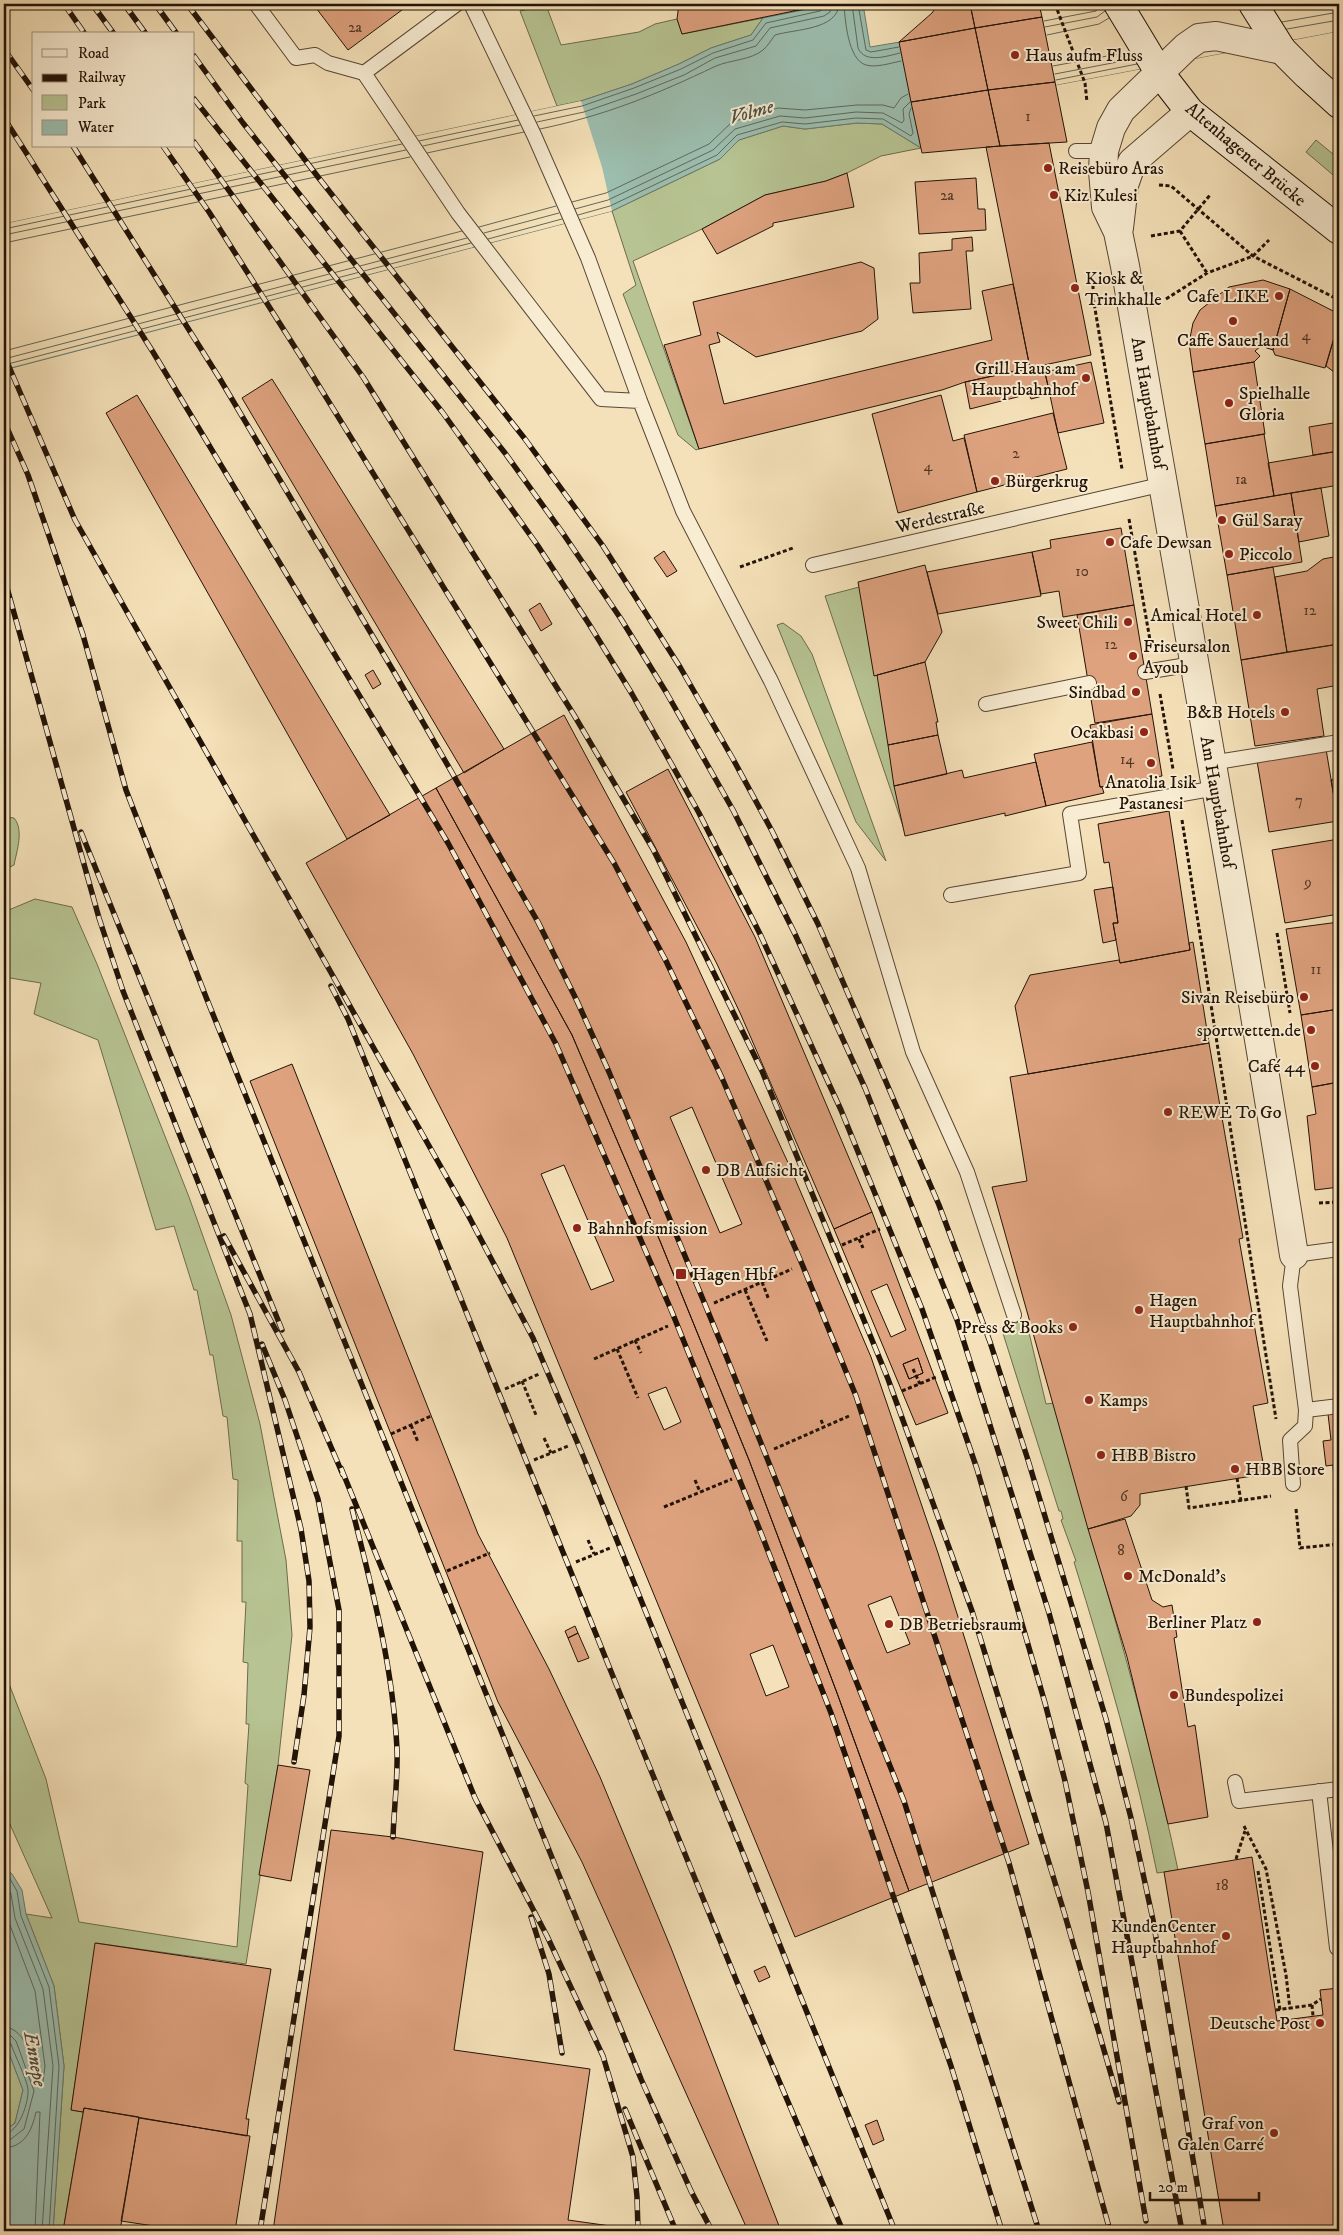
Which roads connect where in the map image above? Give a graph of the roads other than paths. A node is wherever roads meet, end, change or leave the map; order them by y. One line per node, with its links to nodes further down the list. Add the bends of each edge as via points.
1 (256, 4): 8 (lane, via 296,58 315,55 328,63)
2 (457, 4): 8 (lane)
3 (471, 4): 15 (lane, via 588,258)
4 (1118, 4): 7 (street, Altenhagener Brücke)
5 (1253, 4): 6 (street)
6 (1282, 50): 7 (street, via 1216,36 1199,38); 9 (street)
7 (1159, 72): 10 (street, Altenhagener Brücke); 12 (street, Am Hauptbahnhof, via 1121,110)
8 (364, 73): 15 (lane, via 458,213 601,399)
9 (1339, 104)
10 (1190, 112): 13 (street, Altenhagener Brücke); 14 (street, Am Hauptbahnhof, via 1132,162 1124,185)
11 (1076, 151): 12 (lane)
12 (1104, 151): 14 (street, Am Hauptbahnhof, via 1106,207)
13 (1339, 230)
14 (1118, 232): 16 (street, Am Hauptbahnhof)
15 (640, 401): 27 (lane, via 683,511 771,681 858,868 913,1052 967,1172)
16 (1164, 484): 17 (lane, Werdestraße); 18 (street, Am Hauptbahnhof)
17 (812, 565)
18 (1193, 664): 19 (lane); 23 (street, Am Hauptbahnhof)
19 (1151, 672)
20 (1089, 683): 21 (lane)
21 (986, 704)
22 (1339, 742): 23 (lane)
23 (1214, 776): 24 (lane, via 1178,795 1070,814 1079,873); 26 (street, Am Hauptbahnhof)
24 (951, 895)
25 (1339, 1249): 26 (lane)
26 (1294, 1255): 29 (lane, via 1290,1286)
27 (1014, 1315)
28 (1339, 1406): 29 (lane)
29 (1306, 1410): 30 (lane, via 1305,1426 1290,1440)
30 (1293, 1484)
31 (1235, 1782): 33 (lane, via 1239,1801)
32 (1339, 1789): 33 (lane)
33 (1319, 1791): 34 (lane)
34 (1339, 1948)

